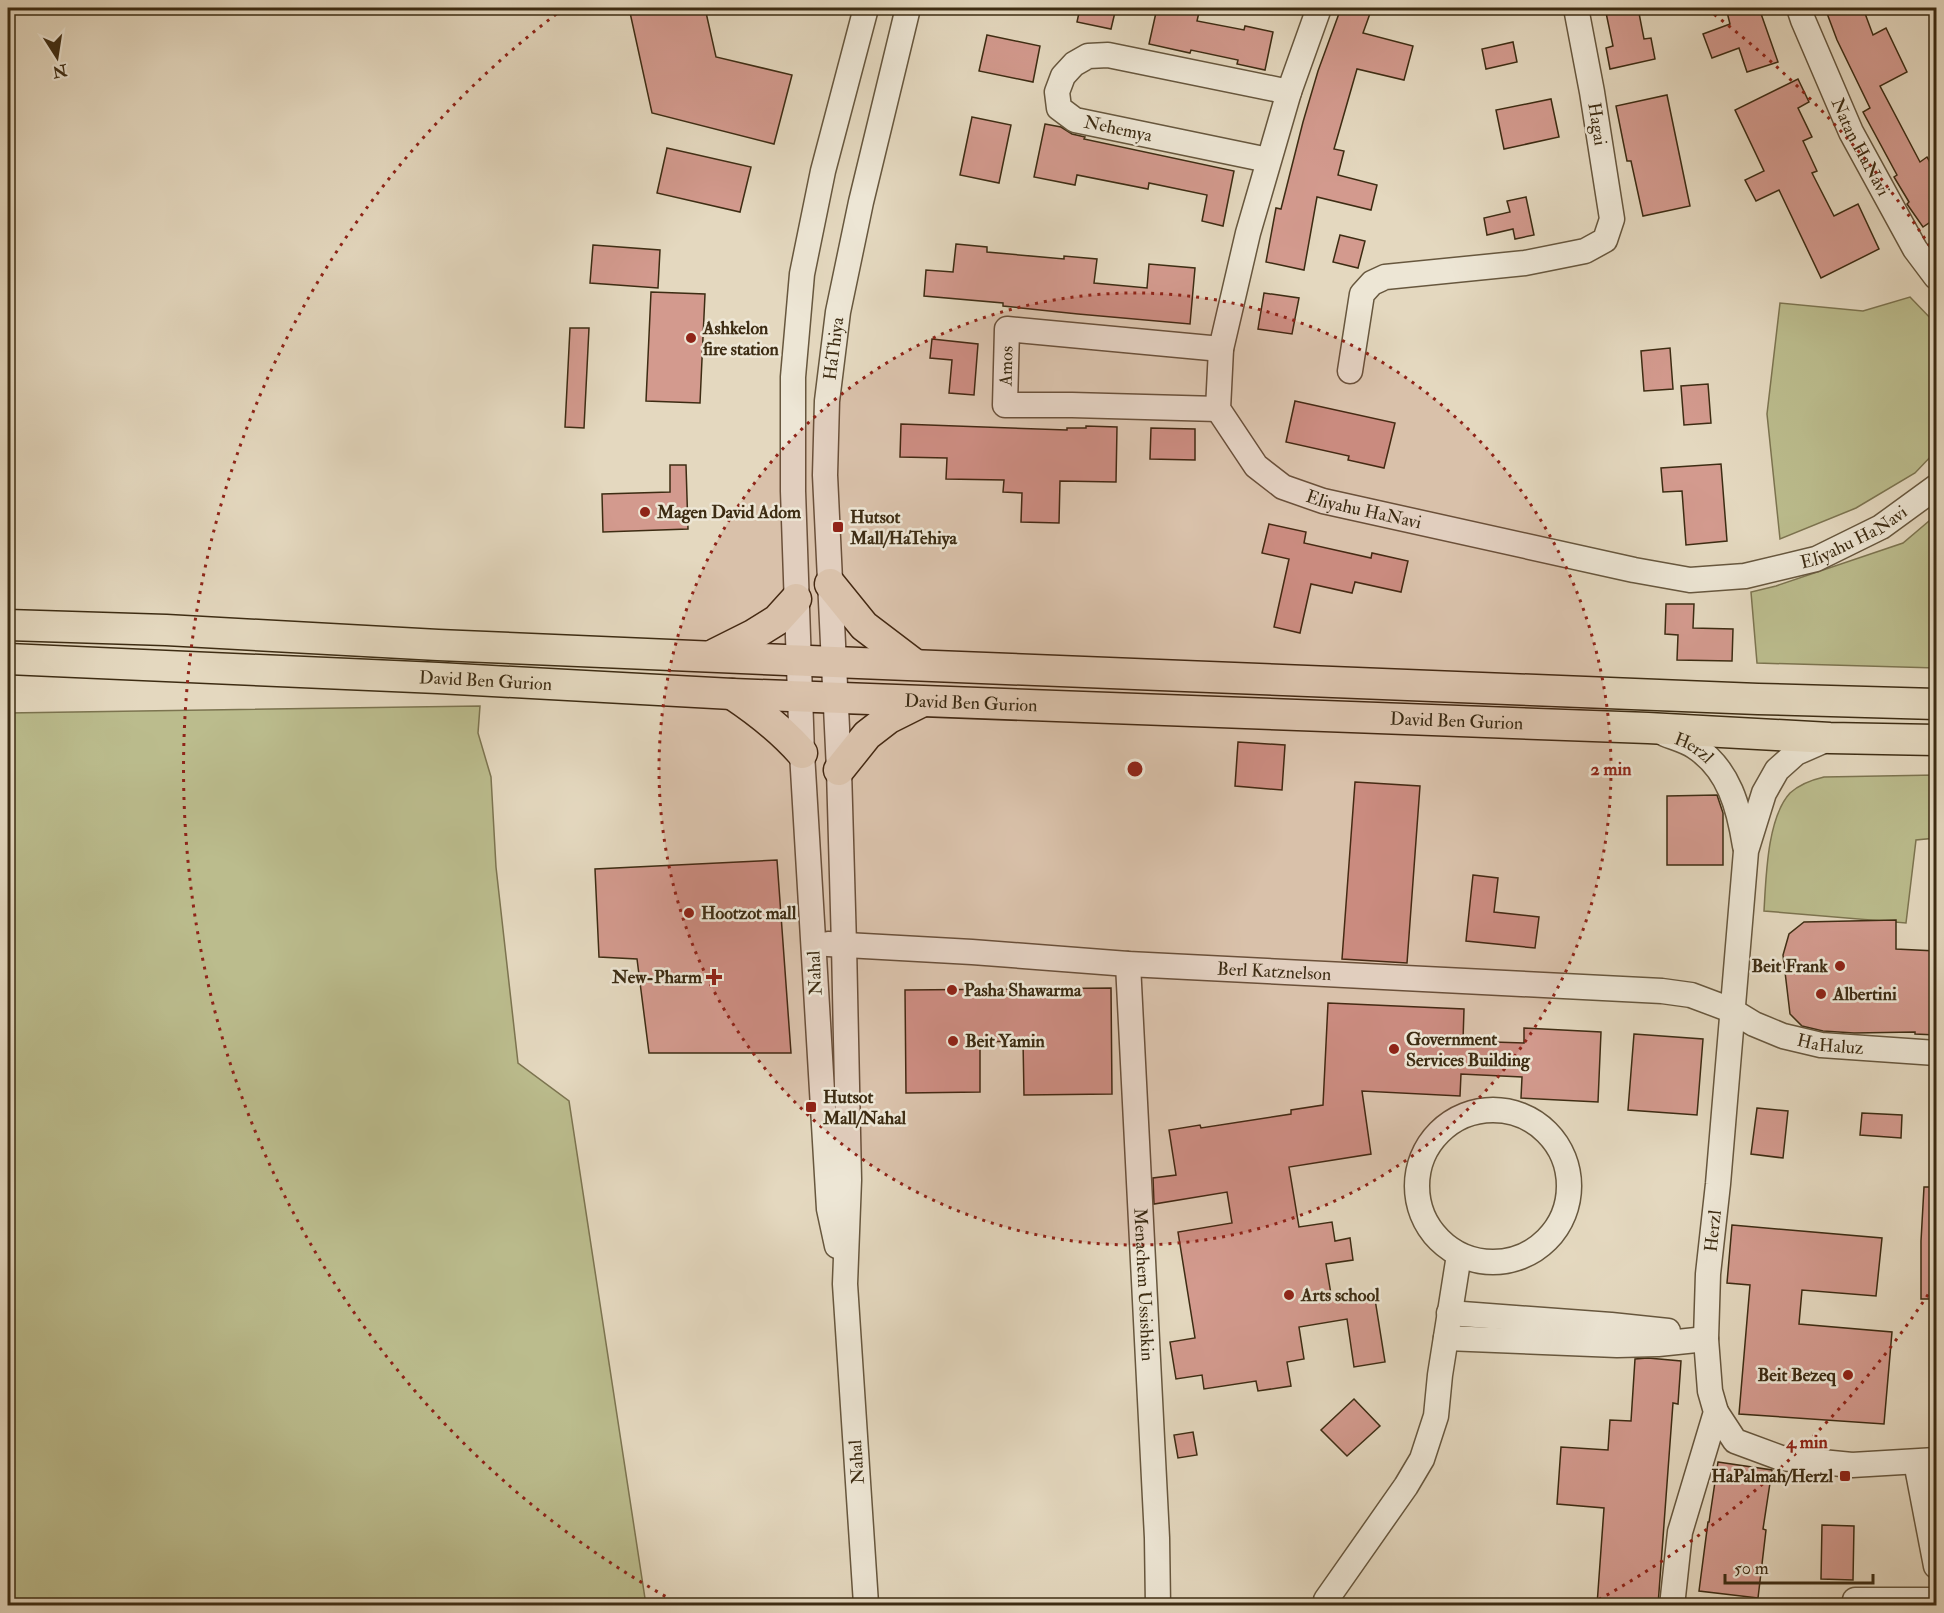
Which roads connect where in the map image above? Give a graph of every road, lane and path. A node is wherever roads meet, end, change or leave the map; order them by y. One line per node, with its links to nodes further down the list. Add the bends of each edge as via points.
1 (866, 8): 14 (street, HaThiya, via 823,171 802,274 793,377)
2 (908, 8): 13 (street, HaThiya, via 838,312 827,401 825,475)
3 (1319, 8): 6 (street)
4 (1576, 8): 10 (street, Hagai, via 1612,219 1605,240 1585,251 1525,263 1385,277 1372,283 1362,294)
5 (1799, 8): 8 (street, Natan HaNavi, via 1851,132 1915,249)
6 (1289, 92): 7 (street); 7 (street, Nehemya, via 1108,55 1088,56 1074,64 1063,76 1057,92 1059,108 1075,120)
7 (1268, 160): 9 (street)
8 (1936, 277)
9 (1221, 349): 11 (street); 11 (street, Amos, via 1008,329 1005,405)
10 (1350, 371)
11 (1218, 410): 12 (street, Eliyahu HaNavi, via 1256,466 1283,487 1323,501 1690,580 1745,576 1816,559 1881,527)
12 (1936, 487)
13 (830, 584): 19 (street, HaThiya); 20 (main road, via 864,626)
14 (796, 599): 16 (main road, via 777,620); 18 (street, HaThiya)
15 (8, 625): 16 (main road, David Ben Gurion)
16 (710, 656): 18 (main road, David Ben Gurion)
17 (8, 659): 21 (main road, David Ben Gurion)
18 (798, 660): 19 (main road, David Ben Gurion); 22 (street, Nahal)
19 (834, 662): 20 (main road, David Ben Gurion); 23 (street, HaThiya)
20 (914, 664): 25 (main road, David Ben Gurion)
21 (732, 694): 22 (main road, David Ben Gurion); 29 (main road, via 762,714)
22 (800, 697): 23 (main road, David Ben Gurion); 29 (street, Nahal)
23 (836, 698): 24 (main road, David Ben Gurion); 30 (street, Nahal)
24 (923, 701): 26 (main road, David Ben Gurion); 30 (main road, via 889,718 867,735)
25 (1936, 704)
26 (1648, 728): 27 (main road, David Ben Gurion); 31 (street, Herzl, via 1694,746 1715,762 1740,814)
27 (1830, 738): 28 (main road, David Ben Gurion); 31 (street, Herzl, via 1796,753 1777,770 1764,793)
28 (1936, 740)
29 (802, 753): 32 (street, Nahal)
30 (839, 770): 33 (street, Nahal)
31 (1746, 851): 35 (street, Herzl)
32 (814, 944): 33 (street, Berl Katznelson); 38 (street, Nahal, via 830,1209)
33 (844, 945): 34 (street, Berl Katznelson); 38 (street, Nahal, via 849,1180)
34 (1128, 964): 35 (street, Berl Katznelson, via 1643,990 1691,995); 49 (street, Menachem Ussishkin)
35 (1731, 1010): 36 (street, HaHaluz, via 1783,1036 1821,1045); 41 (street, Herzl)
36 (1936, 1053)
37 (1459, 1255): 37 (street, via 1485,1262 1511,1260 1535,1249 1555,1231 1567,1207 1569,1181 1563,1155 1548,1133 1529,1118 1506,1110 1482,1110 1458,1118 1439,1132 1424,1151 1417,1174 1422,1214 1439,1241); 39 (street)
38 (845, 1284): 48 (street, Nahal)
39 (1449, 1313): 40 (street); 41 (street, via 1611,1325)
40 (1446, 1338): 41 (street, via 1617,1345); 45 (street, via 1436,1416 1422,1459)
41 (1706, 1339): 42 (street, Herzl, via 1710,1391)
42 (1716, 1412): 43 (street, via 1735,1441 1781,1458 1852,1465); 50 (street, Herzl, via 1680,1532)
43 (1926, 1461): 44 (street)
44 (1936, 1566)
45 (1326, 1600)
46 (1855, 1600): 47 (street)
47 (1936, 1600)
48 (867, 1605)
49 (1158, 1605)
50 (1672, 1605)

